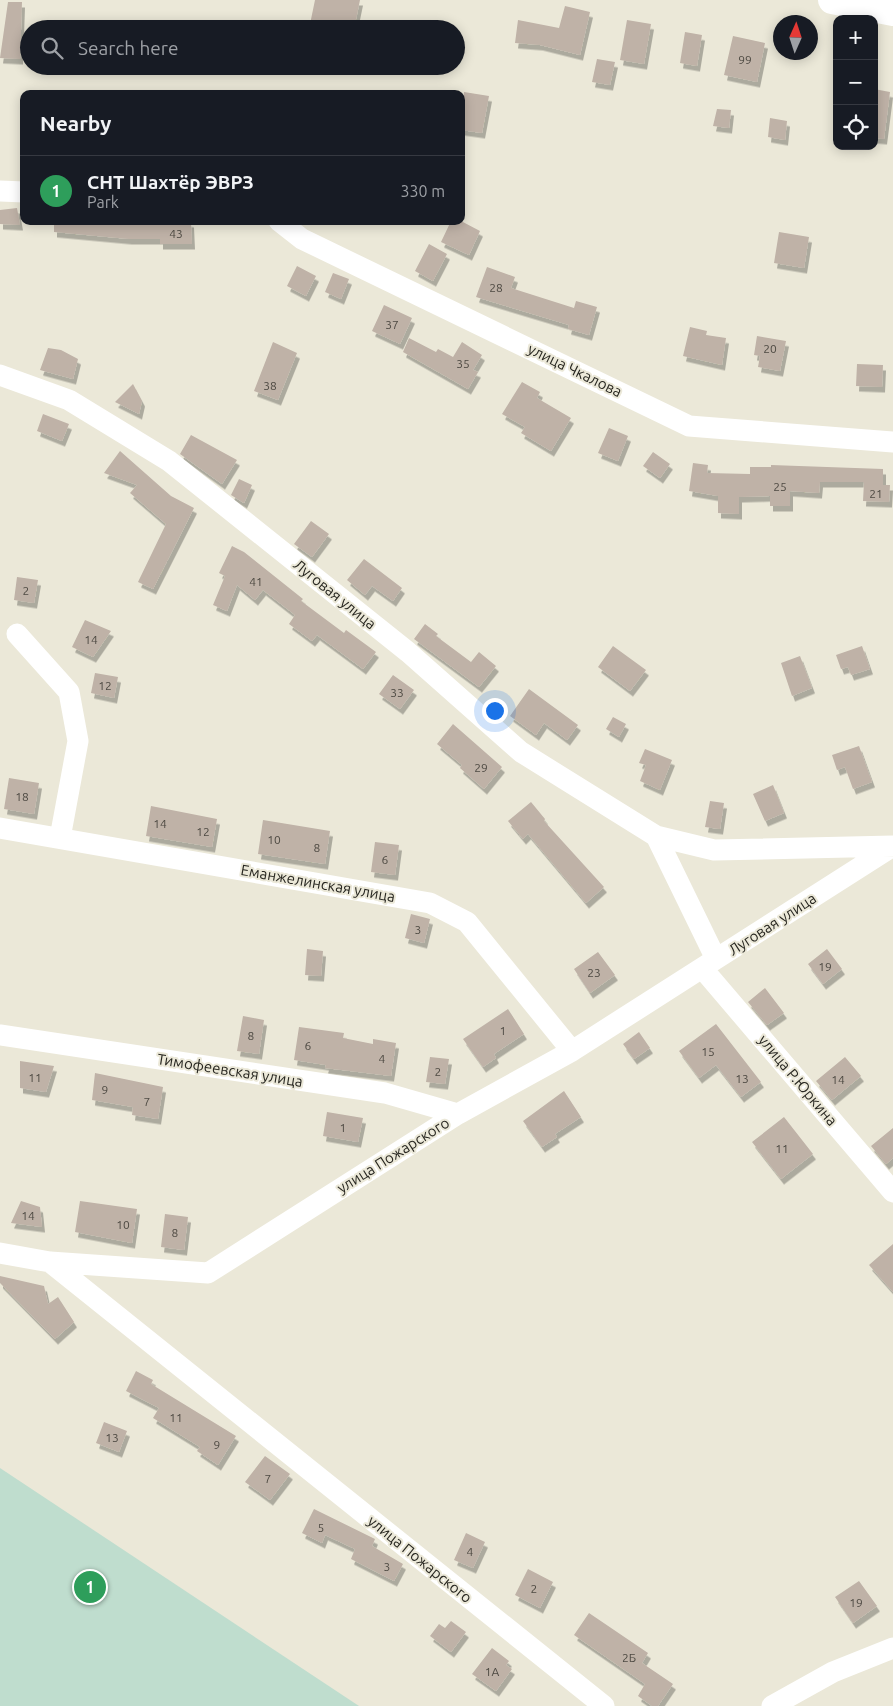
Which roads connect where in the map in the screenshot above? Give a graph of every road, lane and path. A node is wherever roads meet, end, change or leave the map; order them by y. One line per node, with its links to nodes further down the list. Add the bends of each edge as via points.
1 (832, 0): 2 (main road)
2 (893, 12)
3 (0, 191): 4 (street)
4 (20, 192)
5 (284, 225): 7 (street, улица Чкалова, via 302,239 689,426)
6 (0, 375): 10 (street, Луговая улица, via 69,400 169,461 408,652 521,752)
7 (893, 442)
8 (17, 634): 11 (street, via 69,692 78,741)
9 (0, 828): 11 (street, Еманжелинская улица)
10 (656, 836): 12 (street, Луговая улица); 12 (street, Луговая улица, via 714,850 893,846)
11 (60, 838): 14 (street, Еманжелинская улица, via 430,903 467,922)
12 (709, 964): 14 (street, улица Пожарского); 16 (street, улица Р.Юркина)
13 (0, 1035): 15 (street, Тимофеевская улица, via 385,1093)
14 (572, 1051): 15 (street, улица Пожарского)
15 (458, 1114): 18 (street, улица Пожарского, via 208,1273)
16 (893, 1192)
17 (0, 1253): 18 (street, улица Пожарского)
18 (50, 1262): 20 (street, улица Пожарского)
19 (893, 1648): 21 (street, via 833,1672)
20 (604, 1706)
21 (772, 1706)

